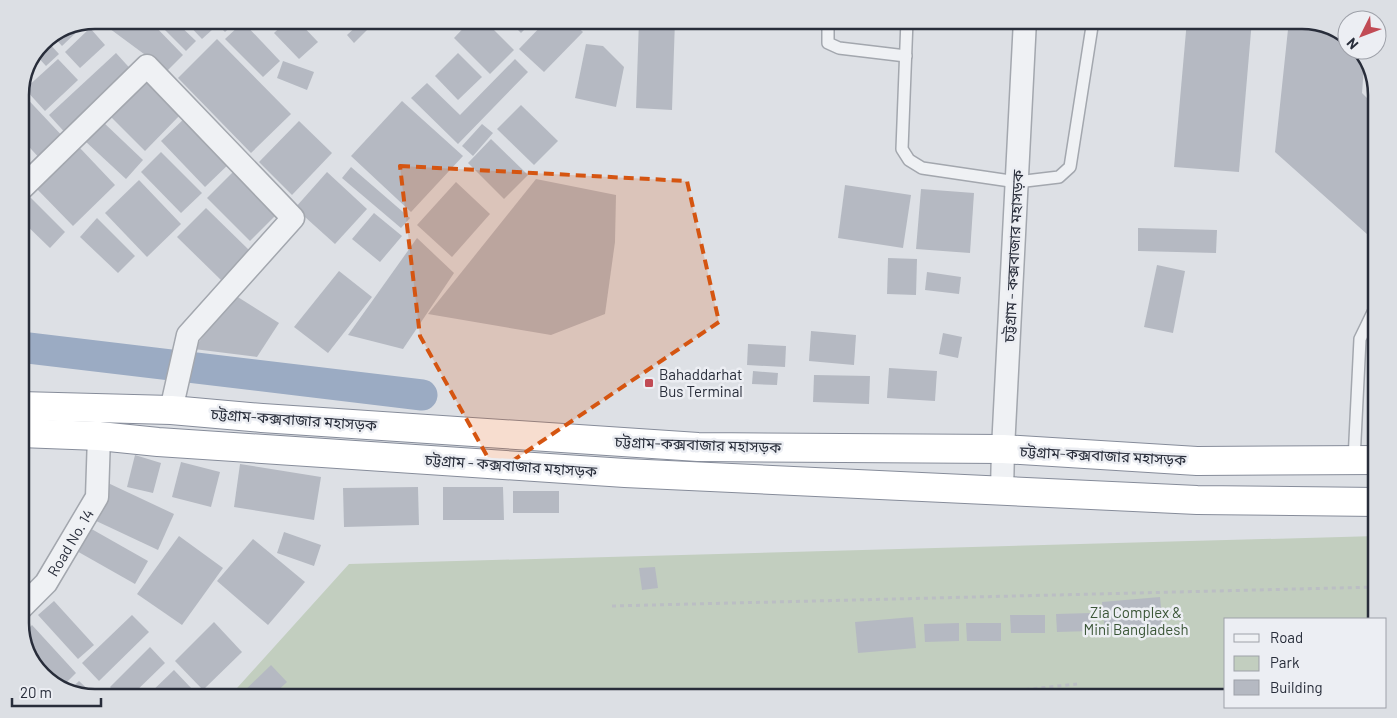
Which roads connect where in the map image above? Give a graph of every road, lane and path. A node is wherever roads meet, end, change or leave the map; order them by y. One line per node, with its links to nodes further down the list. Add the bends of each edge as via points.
1 (828, 29): 5 (lane, via 828,43 839,48)
2 (907, 29): 5 (lane)
3 (1025, 29): 7 (street, চট্টগ্রাম - কক্সবাজার মহাসড়ক)
4 (1092, 29): 7 (lane, via 1070,167 1059,177)
5 (906, 56): 7 (lane, via 902,150 909,160 922,168)
6 (29, 181): 10 (street, via 146,66 293,218 188,335)
7 (1017, 182): 13 (street, চট্টগ্রাম - কক্সবাজার মহাসড়ক)
8 (1368, 323): 14 (lane, via 1360,339)
9 (29, 406): 10 (highway, চট্টগ্রাম-কক্সবাজার মহাসড়ক)
10 (171, 410): 13 (highway, চট্টগ্রাম-কক্সবাজার মহাসড়ক, via 698,447)
11 (29, 433): 12 (highway, চট্টগ্রাম - কক্সবাজার মহাসড়ক)
12 (99, 436): 15 (highway, চট্টগ্রাম - কক্সবাজার মহাসড়ক, via 626,473); 18 (street, Road No. 14, via 97,497 46,583)
13 (1004, 450): 14 (highway, চট্টগ্রাম-কক্সবাজার মহাসড়ক, via 1197,461); 15 (street, চট্টগ্রাম - কক্সবাজার মহাসড়ক)
14 (1365, 460)
15 (1002, 491): 16 (highway, চট্টগ্রাম - কক্সবাজার মহাসড়ক, via 1197,500)
16 (1368, 502)
17 (1368, 587): 19 (path)
18 (29, 600)
19 (612, 606)
20 (1077, 684): 21 (path)
21 (1030, 689)

